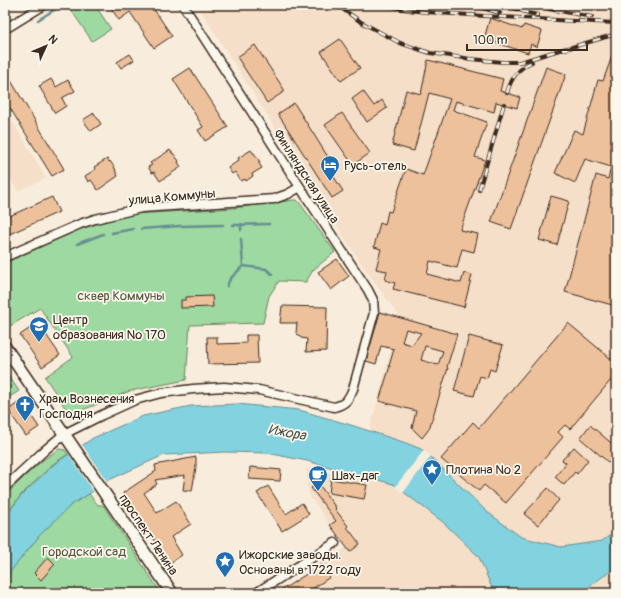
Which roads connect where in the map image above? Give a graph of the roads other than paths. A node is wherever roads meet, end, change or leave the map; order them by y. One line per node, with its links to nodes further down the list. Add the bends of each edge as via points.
1 (44, 5): 3 (street)
2 (183, 5): 4 (street, Финляндская улица)
3 (5, 29)
4 (300, 187): 5 (street, улица Коммуны, via 274,199 127,211 80,224); 7 (street, Финляндская улица, via 374,300 374,313 349,398 342,405 334,407 259,390 224,387 193,389 135,400)
5 (5, 257)
6 (5, 347): 7 (main road)
7 (64, 434): 8 (street, Финляндская улица); 10 (main road, проспект Ленина)
8 (5, 487)
9 (335, 543): 11 (street)
10 (172, 593)
11 (256, 593)

